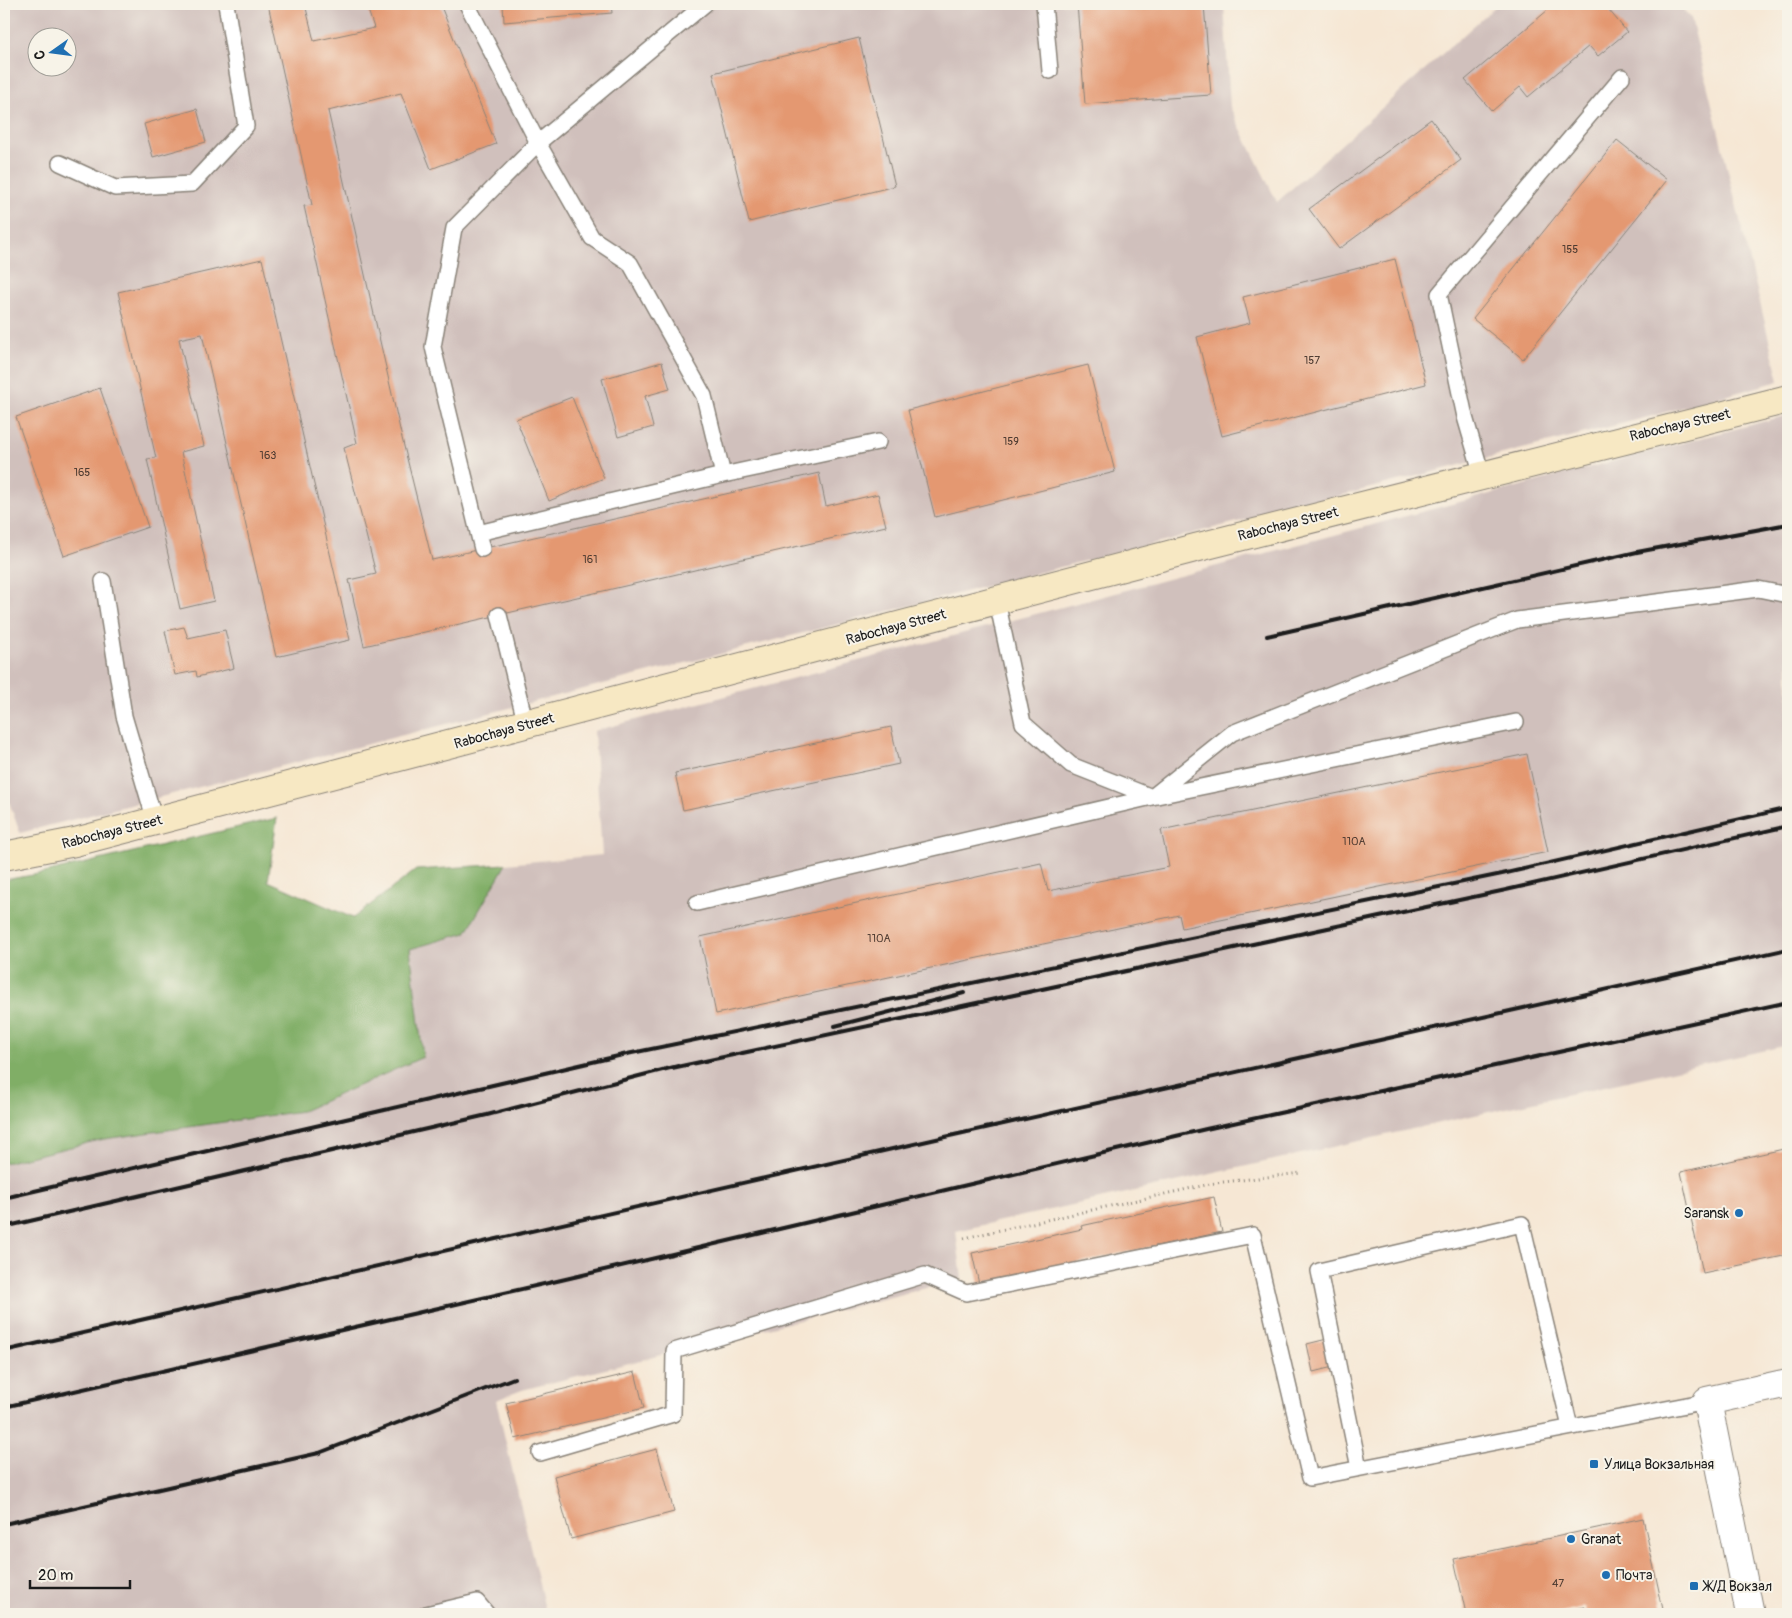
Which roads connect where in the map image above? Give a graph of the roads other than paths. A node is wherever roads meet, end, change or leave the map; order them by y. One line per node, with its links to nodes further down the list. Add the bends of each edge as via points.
1 (226, 4): 8 (lane, via 246,126 192,184 115,188)
2 (467, 4): 7 (lane)
3 (705, 4): 7 (lane)
4 (1044, 4): 5 (lane)
5 (1050, 71)
6 (1622, 78): 12 (lane, via 1439,294 1465,417)
7 (538, 143): 11 (lane, via 592,238 630,263 700,388); 13 (lane, via 454,228 433,347)
8 (60, 163)
9 (1788, 399): 12 (street, Rabochaya Street)
10 (878, 442): 11 (lane)
11 (723, 475): 13 (lane)
12 (1482, 475): 17 (street, Rabochaya Street)
13 (478, 533): 14 (lane)
14 (482, 549)
15 (103, 581): 22 (lane, via 124,716)
16 (1788, 595): 21 (lane, via 1758,589 1518,620 1232,733)
17 (997, 600): 20 (street, Rabochaya Street); 21 (lane, via 1023,723 1072,765)
18 (499, 615): 20 (lane)
19 (1516, 722): 21 (lane)
20 (526, 725): 22 (street, Rabochaya Street)
21 (1152, 797): 24 (lane)
22 (155, 821): 23 (street, Rabochaya Street)
23 (4, 856)
24 (697, 903)
25 (1788, 1383): 26 (street)
26 (1707, 1401): 27 (lane); 32 (street)
27 (1570, 1427): 29 (lane); 29 (lane, via 1522,1224 1319,1271)
28 (540, 1453): 29 (lane, via 673,1414 674,1352 925,1275 966,1293 1253,1236 1310,1478)
29 (1359, 1468)
30 (426, 1614): 31 (lane, via 477,1602)
31 (487, 1614)
32 (1750, 1614)

